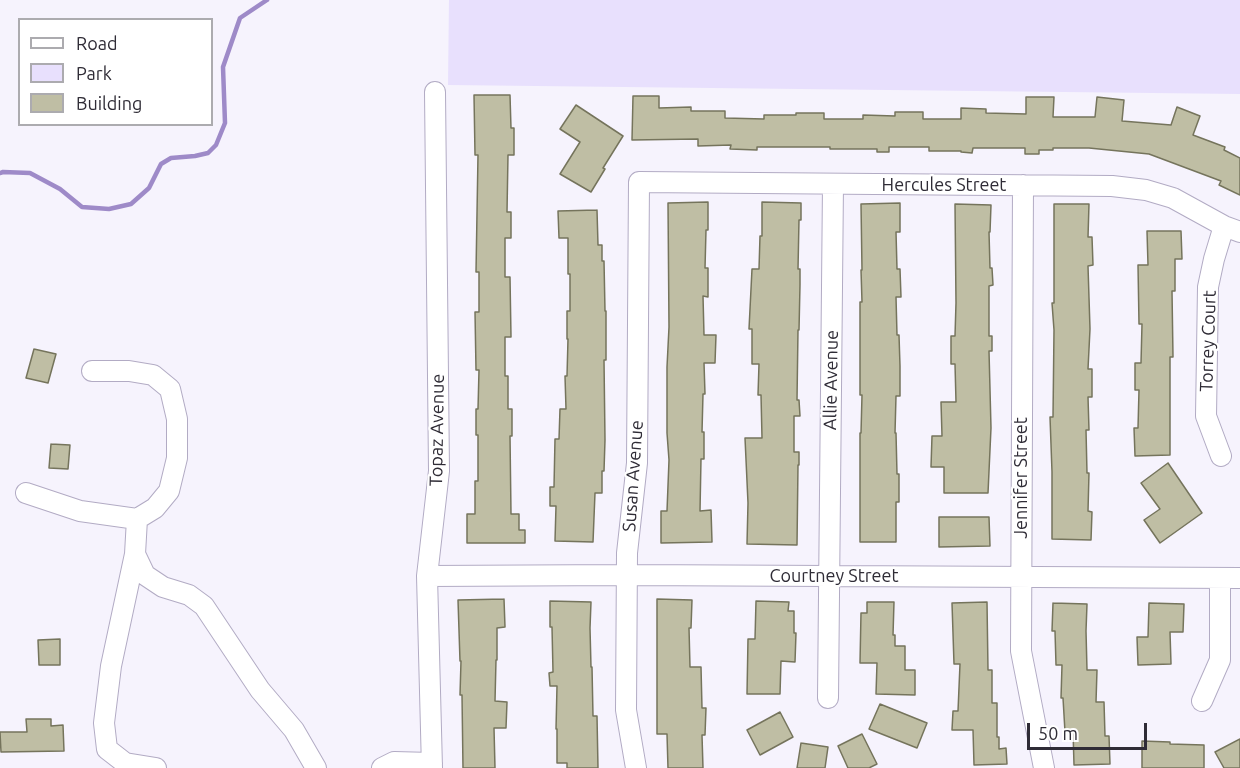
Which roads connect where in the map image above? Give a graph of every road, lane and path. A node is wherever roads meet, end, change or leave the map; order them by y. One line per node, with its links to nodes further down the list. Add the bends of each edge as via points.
1 (435, 92): 12 (street, Topaz Avenue, via 439,471)
2 (639, 182): 3 (street, Hercules Street); 11 (street, Susan Avenue, via 638,463)
3 (833, 184): 4 (street, Hercules Street); 13 (street, Allie Avenue)
4 (1023, 185): 5 (street, Hercules Street, via 1146,190 1173,198); 14 (street, Jennifer Street)
5 (1232, 229): 7 (street, Torrey Court, via 1214,259 1208,287 1206,416)
6 (92, 371): 9 (street, via 153,375 170,389 177,419 177,458 169,490 155,508)
7 (1221, 456)
8 (26, 493): 9 (street, via 80,511)
9 (137, 519): 10 (street)
10 (135, 554): 20 (street, via 111,666 104,723 107,749 125,763); 21 (street, via 145,575 204,606 260,690 294,730)
11 (627, 575): 12 (street, Courtney Street); 13 (street, Courtney Street); 23 (street, Susan Avenue, via 626,710)
12 (427, 576): 19 (street, Topaz Avenue)
13 (829, 576): 14 (street, Courtney Street); 17 (street, Allie Avenue)
14 (1021, 578): 15 (street, Courtney Street); 24 (street, Jennifer Street, via 1021,651)
15 (1220, 578): 16 (street, Courtney Street); 18 (street, via 1220,660)
16 (1240, 578)
17 (828, 698)
18 (1202, 701)
19 (432, 765): 22 (street, via 394,762)
20 (156, 768)
21 (316, 768)
22 (382, 768)
23 (636, 768)
24 (1044, 768)

